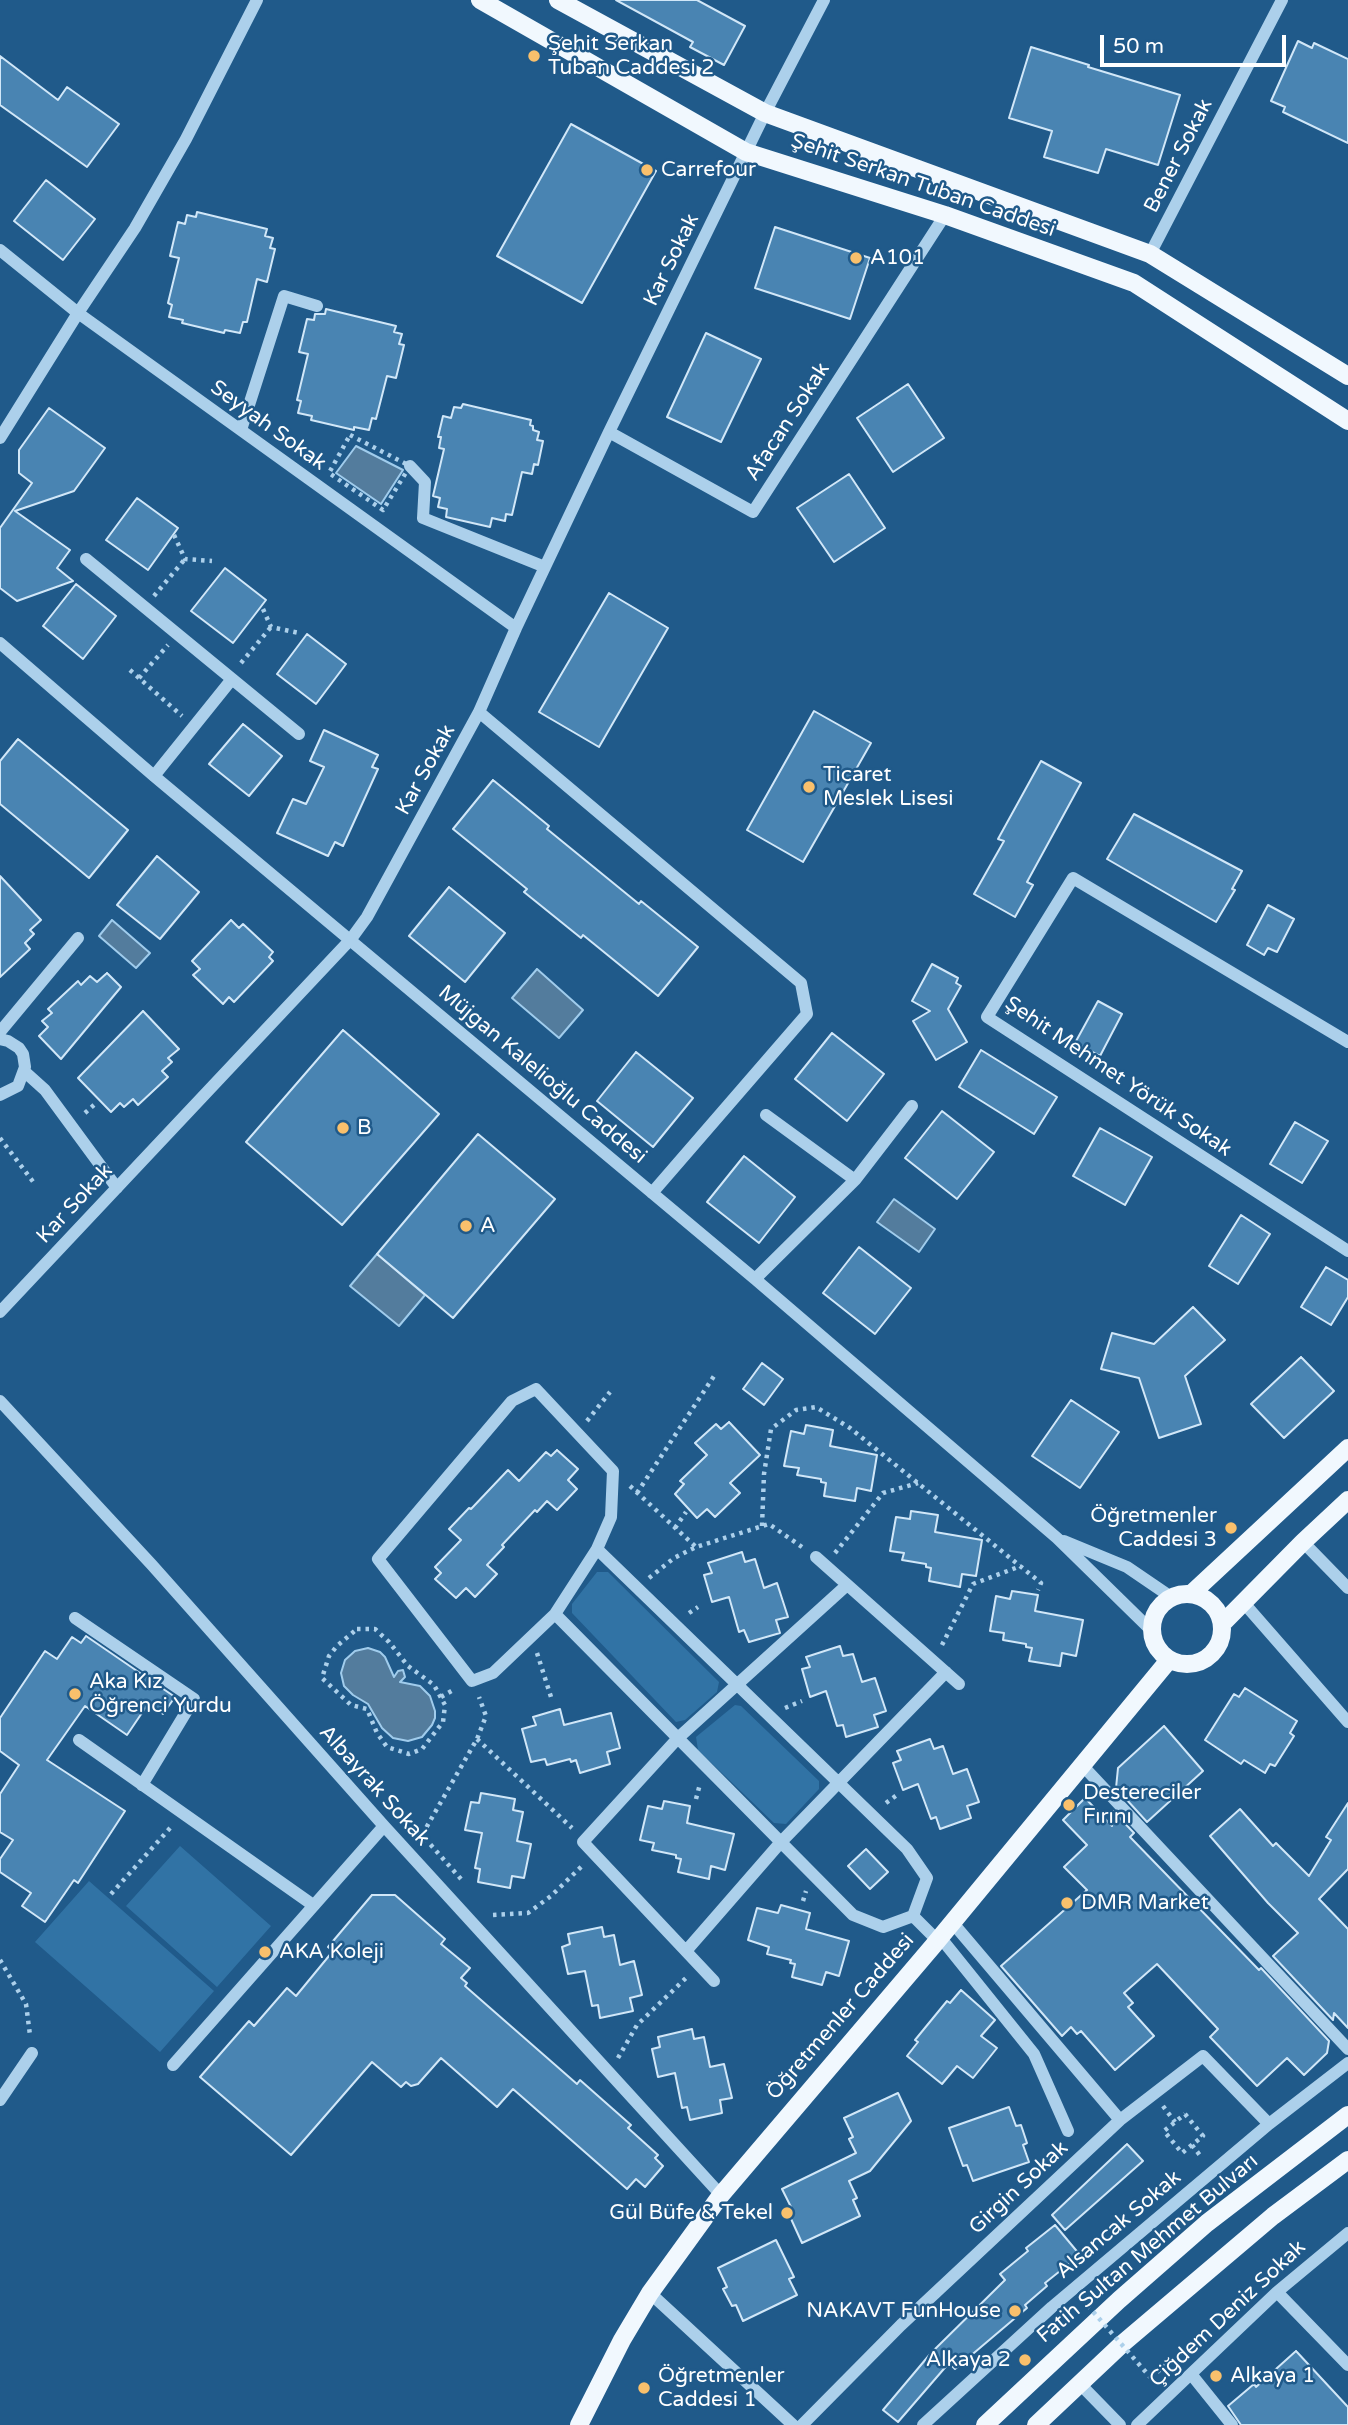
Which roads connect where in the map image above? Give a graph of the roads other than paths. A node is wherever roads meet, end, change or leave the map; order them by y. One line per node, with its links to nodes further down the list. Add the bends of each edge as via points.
1 (257, 0): 12 (street, via 135,228)
2 (480, 0): 7 (main road, Şehit Serkan Tuban Caddesi)
3 (558, 0): 6 (main road, Şehit Serkan Tuban Caddesi)
4 (823, 0): 6 (street, Kar Sokak)
5 (1282, 0): 10 (street, Bener Sokak)
6 (765, 113): 7 (street, Kar Sokak); 10 (main road, Şehit Serkan Tuban Caddesi)
7 (746, 152): 8 (main road, Şehit Serkan Tuban Caddesi); 16 (street, Kar Sokak)
8 (945, 215): 14 (main road, Şehit Serkan Tuban Caddesi, via 1134,283); 16 (street, Afacan Sokak, via 753,512)
9 (0, 250): 12 (street, Seyyah Sokak)
10 (1150, 254): 13 (main road, Şehit Serkan Tuban Caddesi)
11 (317, 306): 15 (street, via 284,296)
12 (78, 313): 15 (street, Seyyah Sokak); 17 (street)
13 (1348, 376)
14 (1348, 421)
15 (241, 430): 21 (street, Seyyah Sokak)
16 (609, 432): 20 (street, Kar Sokak)
17 (0, 438)
18 (410, 466): 20 (street, via 425,482 423,518)
19 (86, 559): 23 (street)
20 (545, 567): 21 (street, Kar Sokak)
21 (516, 628): 24 (street, Kar Sokak)
22 (0, 643): 26 (street, Müjgan Kalelioğlu Caddesi)
23 (231, 678): 25 (street); 26 (street)
24 (479, 712): 28 (street, Kar Sokak); 38 (street, via 801,983 807,1014)
25 (299, 734)
26 (154, 776): 28 (street, Müjgan Kalelioğlu Caddesi)
27 (79, 938): 29 (street)
28 (351, 939): 37 (street, Kar Sokak); 38 (street, Müjgan Kalelioğlu Caddesi)
29 (0, 1032)
30 (0, 1039): 32 (street, via 19,1048)
31 (1348, 1042): 39 (street, Şehit Mehmet Yörük Sokak, via 1073,878 987,1017)
32 (25, 1072): 33 (street, via 18,1086); 37 (street, via 45,1090)
33 (0, 1095)
34 (912, 1106): 36 (street)
35 (766, 1115): 36 (street)
36 (855, 1180): 40 (street)
37 (117, 1188): 41 (street, Kar Sokak)
38 (652, 1193): 40 (street, Müjgan Kalelioğlu Caddesi)
39 (1348, 1251)
40 (755, 1279): 45 (street, Müjgan Kalelioğlu Caddesi)
41 (0, 1312)
42 (0, 1401): 68 (street, Albayrak Sokak)
43 (1348, 1448): 51 (main road)
44 (1348, 1500): 46 (main road)
45 (1057, 1538): 52 (street, Müjgan Kalelioğlu Caddesi, via 1127,1567); 57 (street, Müjgan Kalelioğlu Caddesi)
46 (1303, 1542): 50 (street); 53 (main road)
47 (597, 1549): 54 (street); 54 (street, via 611,1517 613,1471 536,1388 512,1401 378,1559 472,1681 493,1673); 61 (street)
48 (821, 1561): 49 (street)
49 (847, 1585): 59 (street); 61 (street)
50 (1348, 1588)
51 (1191, 1594): 52 (main road); 56 (main road, via 1212,1604)
52 (1171, 1597): 57 (main road, via 1157,1611)
53 (1243, 1602): 56 (main road); 62 (street)
54 (555, 1614): 63 (street)
55 (75, 1618): 67 (street, via 194,1699)
56 (1222, 1624): 58 (main road, via 1218,1646 1211,1655 1191,1664)
57 (1151, 1630): 58 (main road, via 1153,1642)
58 (1169, 1660): 65 (main road, Öğretmenler Caddesi)
59 (946, 1672): 60 (street); 66 (street)
60 (959, 1684)
61 (737, 1685): 63 (street); 66 (street)
62 (1348, 1722)
63 (678, 1738): 69 (street); 74 (street, via 583,1842)
64 (79, 1740): 67 (street)
65 (1083, 1766): 72 (main road, Öğretmenler Caddesi); 76 (street)
66 (838, 1782): 69 (street); 71 (street, via 908,1849 927,1878)
67 (142, 1785): 70 (street)
68 (384, 1826): 70 (street); 86 (street, Albayrak Sokak)
69 (781, 1843): 71 (street, via 853,1915 883,1927); 74 (street)
70 (313, 1905): 79 (street)
71 (913, 1916): 73 (street)
72 (952, 1922): 73 (main road, Öğretmenler Caddesi); 82 (street)
73 (938, 1939): 84 (street, via 1034,2054); 86 (main road, Öğretmenler Caddesi)
74 (686, 1951): 75 (street)
75 (714, 1981)
76 (1348, 2049)
77 (32, 2053): 80 (street)
78 (1348, 2063): 83 (street, Alsancak Sokak)
79 (173, 2064)
80 (0, 2100)
81 (1348, 2115): 97 (main road, Fatih Sultan Mehmet Bulvarı, via 1207,2223)
82 (1120, 2120): 83 (street, Girgin Sokak, via 1203,2056); 95 (street, Girgin Sokak, via 901,2325)
83 (1269, 2124): 96 (street, Alsancak Sokak, via 1031,2325)
84 (1068, 2131)
85 (1348, 2160): 92 (main road, via 1273,2216)
86 (722, 2195): 89 (main road, Öğretmenler Caddesi)
87 (1348, 2233): 88 (street, Çiğdem Deniz Sokak)
88 (1277, 2292): 90 (street); 91 (street, Çiğdem Deniz Sokak)
89 (650, 2293): 93 (main road, Öğretmenler Caddesi); 94 (street)
90 (1348, 2365)
91 (1191, 2374): 100 (street, Çiğdem Deniz Sokak); 101 (street)
92 (1080, 2385): 98 (main road); 99 (street)
93 (579, 2425)
94 (793, 2425)
95 (802, 2425)
96 (923, 2425)
97 (985, 2425)
98 (1036, 2425)
99 (1120, 2425)
100 (1137, 2425)
101 (1232, 2425)

